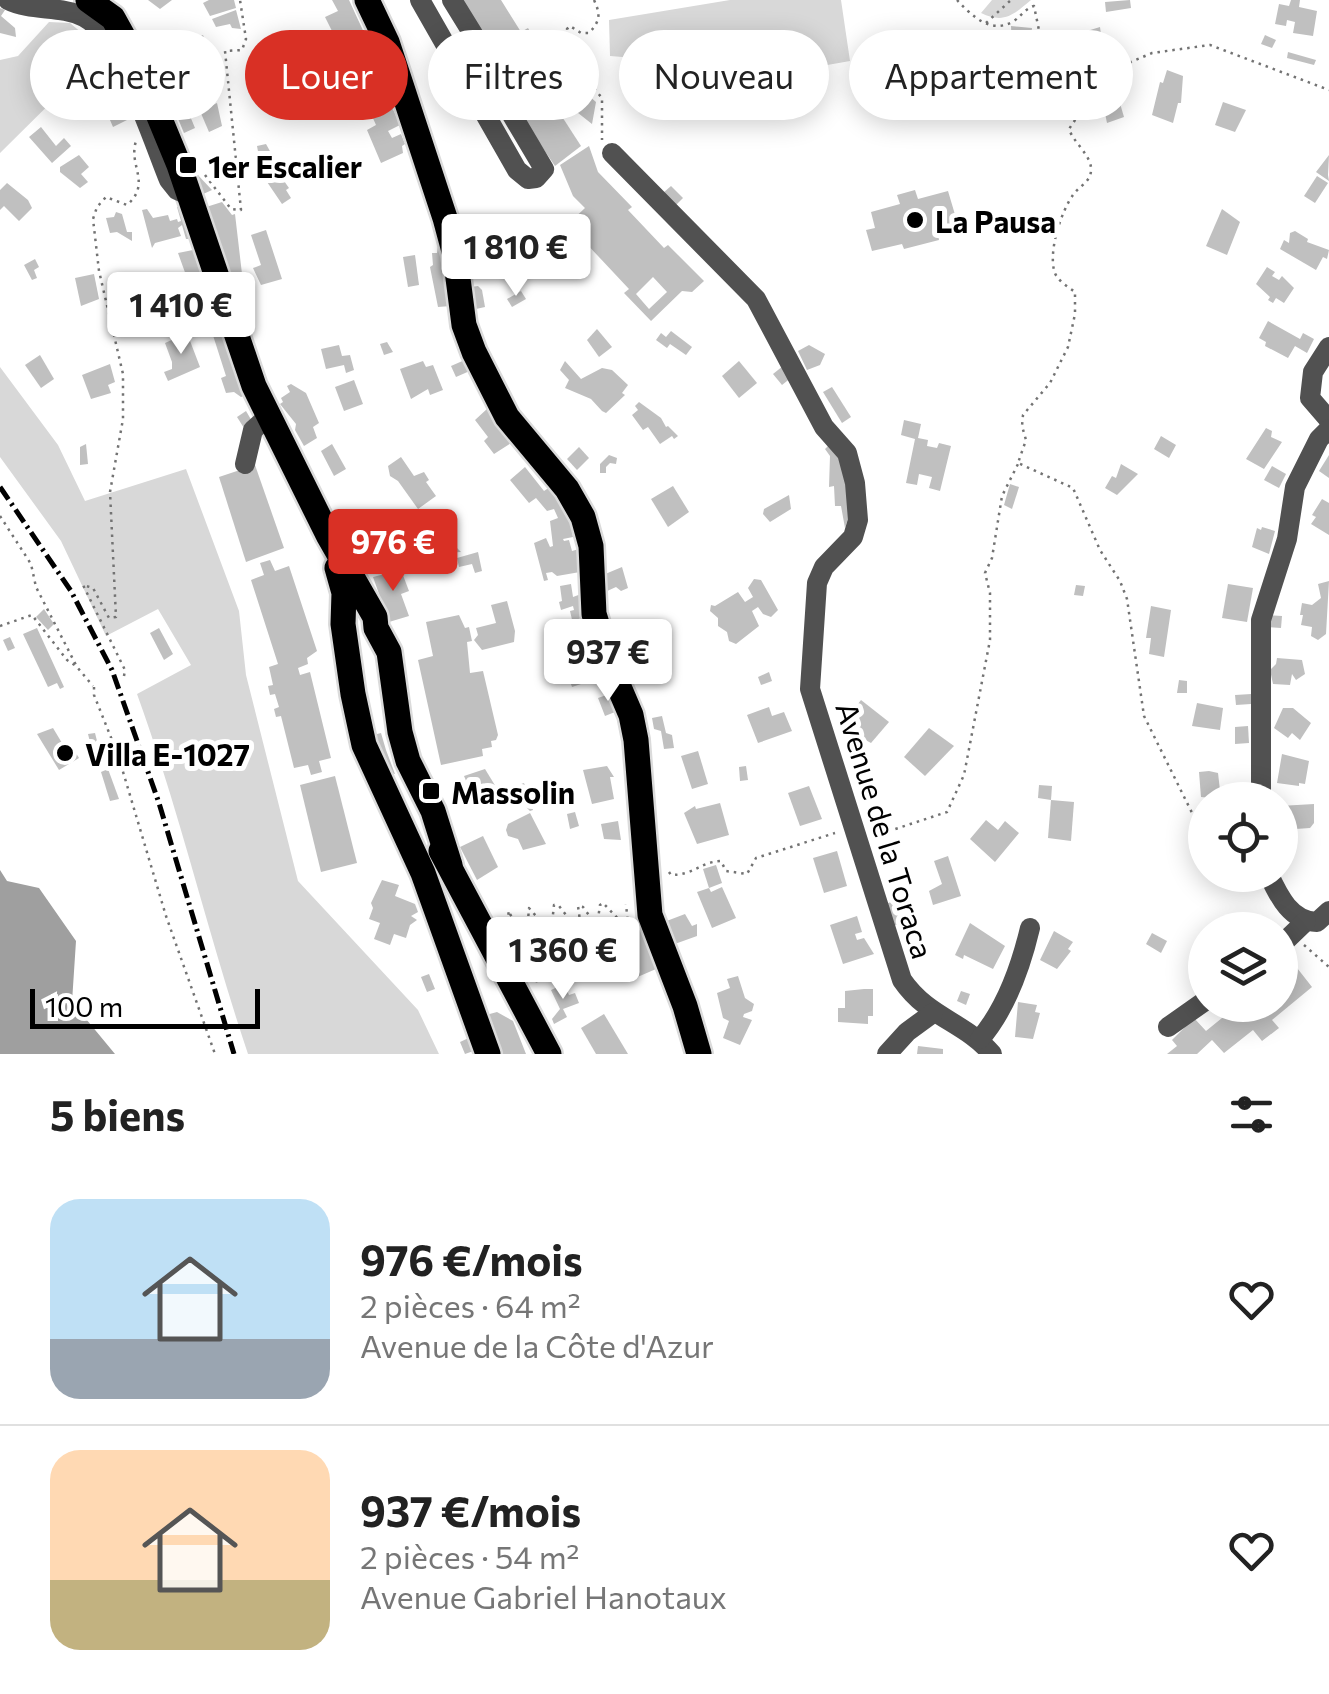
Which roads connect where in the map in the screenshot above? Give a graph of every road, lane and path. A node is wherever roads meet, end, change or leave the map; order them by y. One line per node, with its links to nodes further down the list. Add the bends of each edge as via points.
1 (8, 0): 20 (street, via 77,14 106,34 169,180)
2 (88, 0): 20 (main road, via 124,37)
3 (240, 0): 19 (path, via 246,39 242,50 224,50 240,210 231,209)
4 (367, 0): 39 (main road, via 446,218 474,352 506,417 584,517 594,614 632,715)
5 (420, 0): 6 (street, via 518,170 528,180 536,178 544,169)
6 (452, 0)
7 (594, 0): 18 (path, via 599,22 589,33 567,29 602,98 601,138)
8 (957, 0): 12 (path)
9 (1010, 0): 12 (path)
10 (1035, 0): 11 (path)
11 (1034, 6): 12 (path, via 1014,21); 13 (path)
12 (985, 24)
13 (1039, 30)
14 (1133, 61): 15 (path, via 1210,45)
15 (1329, 90)
16 (1073, 120): 25 (path, via 1069,129 1091,170 1067,209 1054,271 1075,292 1075,314 1050,383 1023,416 1026,440)
17 (134, 145): 31 (path, via 136,198 127,205 106,197 93,219 122,374 123,419 110,492 116,617 109,618 93,588 83,585)
18 (612, 153): 38 (street, Avenue de la Toraca, via 756,299 824,427 847,453 858,520 853,538 817,583 810,689)
19 (203, 173)
20 (190, 196): 22 (main road)
21 (1329, 347): 23 (street, via 1312,372 1310,398)
22 (268, 416): 26 (street, via 253,430); 29 (main road, via 328,535)
23 (1329, 420)
24 (1324, 434): 36 (street, via 1296,487 1261,620)
25 (1018, 463): 37 (path, via 1073,488 1120,581 1144,716); 38 (path, via 1002,496 984,573 990,640 964,775 946,812)
26 (245, 464)
27 (0, 516): 30 (path, via 31,564 36,588)
28 (0, 626): 30 (path, via 32,615)
29 (359, 632): 52 (main road, via 353,694 364,746 423,874); 53 (main road, via 389,652 408,761 450,865)
30 (78, 667): 33 (path)
31 (124, 676)
32 (103, 685): 33 (path)
33 (94, 687): 34 (path)
34 (94, 694): 35 (path); 51 (path)
35 (85, 696)
36 (1261, 782)
37 (1188, 805)
38 (856, 834): 39 (path, via 756,858 747,874 726,870 721,860 690,875 670,875); 47 (street, Avenue de la Toraca, via 902,980)
39 (643, 839): 42 (main road)
40 (1279, 892): 43 (street)
41 (1329, 912): 43 (street)
42 (650, 914): 46 (path, via 637,922 627,904 625,926 601,903 596,926 580,906 578,930 556,905 551,933 529,908 527,933 508,911 512,932); 54 (main road)
43 (1306, 921): 45 (street)
44 (1030, 928): 50 (street, Avenue de la Toraca)
45 (1298, 929)
46 (506, 934)
47 (933, 1013): 50 (street, Avenue de la Toraca); 55 (street)
48 (1188, 1013): 49 (street)
49 (1168, 1027)
50 (986, 1047)
51 (215, 1054)
52 (488, 1054)
53 (549, 1054)
54 (699, 1054)
55 (887, 1054)

